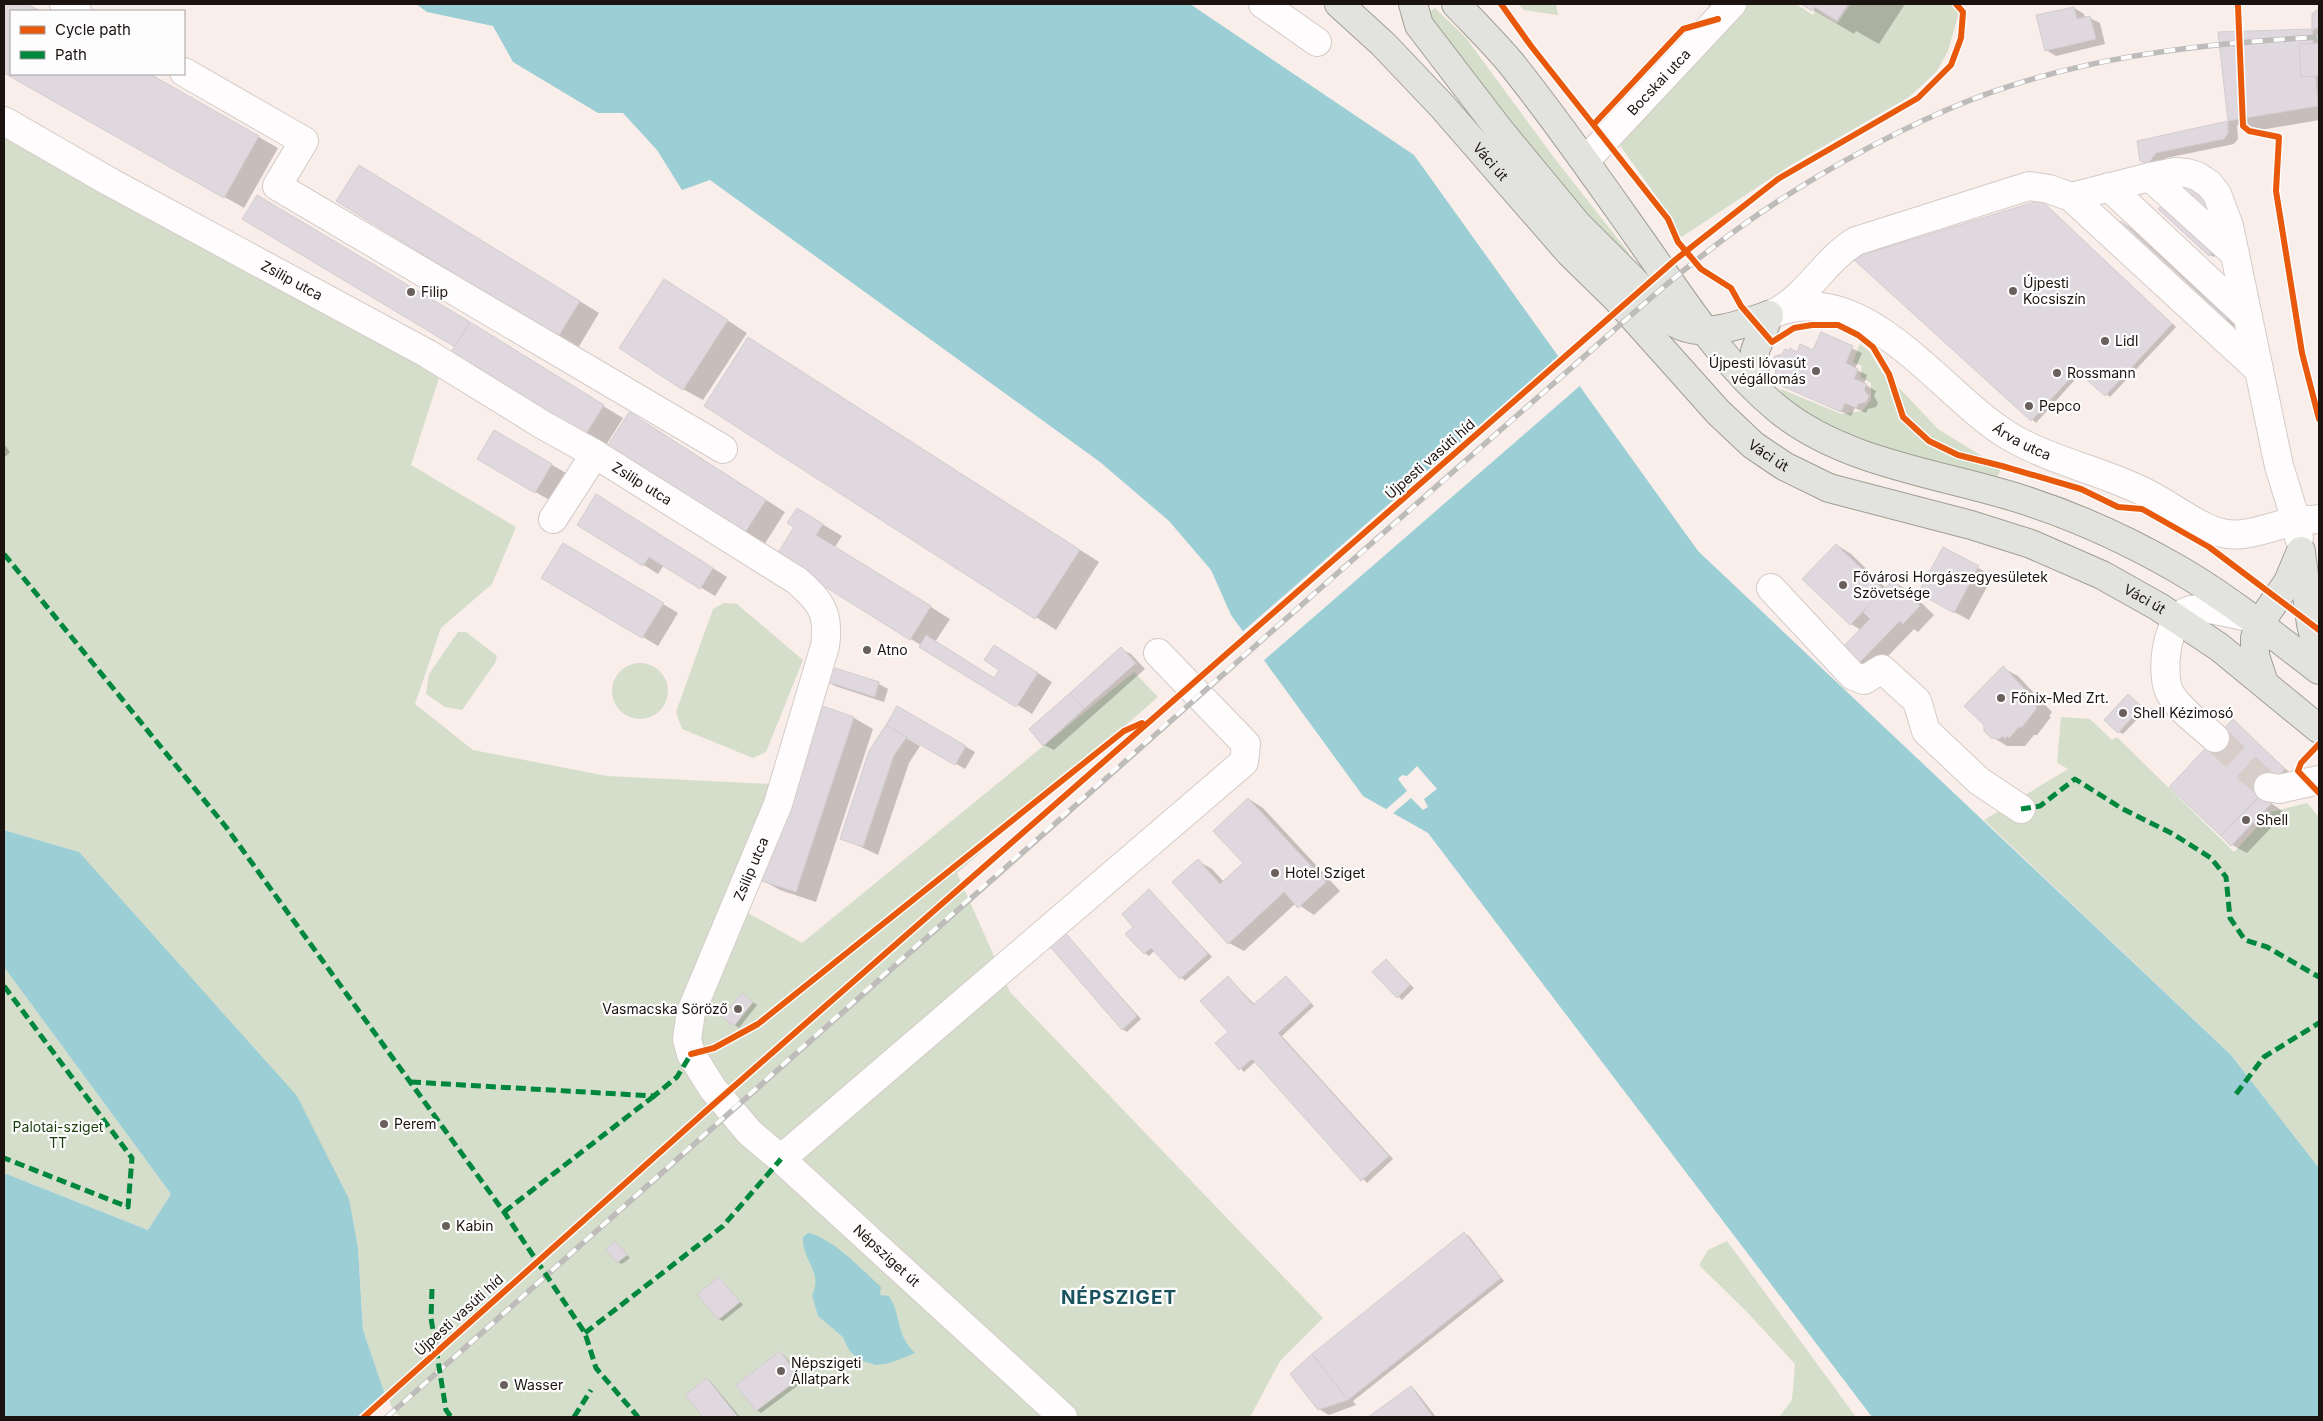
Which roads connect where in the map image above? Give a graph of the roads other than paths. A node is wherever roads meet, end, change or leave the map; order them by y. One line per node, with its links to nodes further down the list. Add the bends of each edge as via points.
1 (64, 4): 8 (street)
2 (1263, 4): 9 (street)
3 (1339, 4): 10 (main road, Váci út)
4 (1413, 4): 14 (main road, via 1419,25)
5 (1456, 4): 11 (main road)
6 (1484, 4): 11 (main road)
7 (1732, 4): 15 (street, Bocskai utca)
8 (75, 10)
9 (1317, 42)
10 (1383, 44): 14 (main road); 20 (main road, Váci út, via 1442,106 1568,252)
11 (1509, 61): 15 (main road)
12 (185, 73): 27 (street, via 304,141 277,186)
13 (4, 121): 28 (street, Zsilip utca, via 428,354)
14 (1501, 132): 18 (main road)
15 (1585, 162): 24 (main road)
16 (2109, 187): 17 (street); 22 (street); 22 (street, via 2150,177 2235,254)
17 (2071, 197): 19 (street, via 2029,186 1856,241); 25 (street)
18 (1577, 224): 20 (main road); 24 (main road, via 1669,319 1682,327)
19 (1826, 266): 21 (street, via 1800,296); 23 (street, via 1833,295)
20 (1616, 298): 33 (main road, Váci út, via 1718,412 1753,445 1784,466 1828,488 1971,524 2031,544 2102,575)
21 (1774, 313): 23 (street, Árva utca, via 1819,307); 24 (main road, via 1732,327); 26 (main road, via 1756,351)
22 (2248, 316): 25 (street)
23 (1856, 319): 30 (street, Árva utca, via 1910,352 1994,426 2027,446 2141,490 2220,533 2241,534)
24 (1705, 330): 26 (main road)
25 (2259, 370): 30 (street, via 2279,466)
26 (1754, 387): 34 (main road, via 1780,411 1818,436 1866,455 2028,501 2110,534 2178,569)
27 (723, 449)
28 (595, 454): 29 (street); 44 (street, Zsilip utca, via 796,580 817,598 828,631 778,804 690,1012 687,1039 691,1054)
29 (554, 519)
30 (2308, 520): 31 (street)
31 (2301, 552): 34 (main road, via 2288,582); 36 (main road, via 2310,624)
32 (1771, 588): 43 (street, via 1853,676 1864,680 1882,669 1917,701 1926,731 1979,781)
33 (2178, 618): 34 (street, via 2185,612 2198,609); 38 (main road, Váci út); 40 (street, via 2167,648 2166,682 2178,704)
34 (2254, 620): 37 (main road); 38 (main road, via 2255,656)
35 (1158, 653): 45 (street, via 1246,744 1244,762)
36 (2319, 657)
37 (2319, 670)
38 (2264, 683): 39 (main road, Váci út)
39 (2319, 729)
40 (2215, 738)
41 (2319, 780): 42 (street, via 2279,789)
42 (2268, 787)
43 (2021, 809)
44 (713, 1089): 45 (street, Népsziget út, via 750,1134)
45 (780, 1159): 46 (street, Népsziget út)
46 (1063, 1417)

